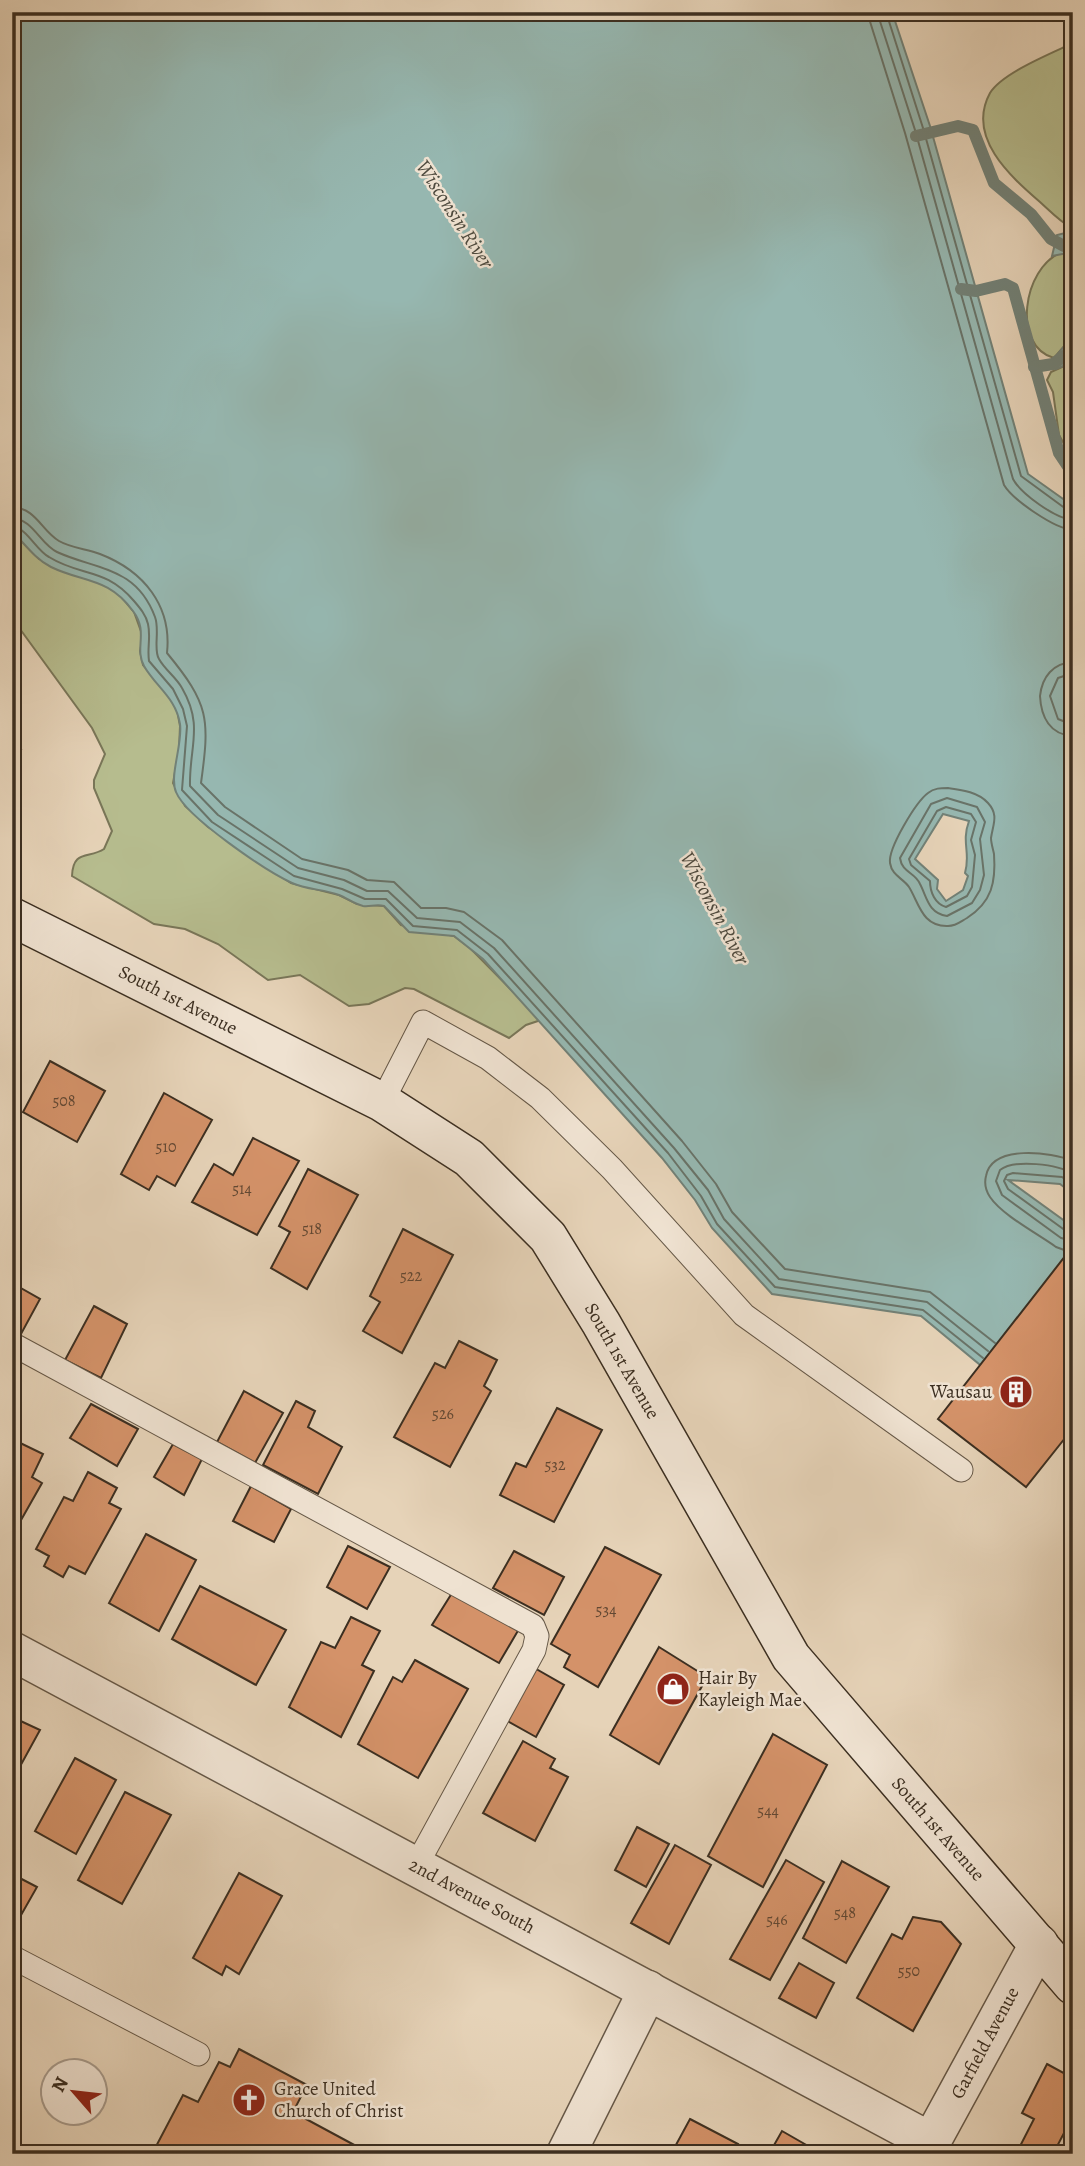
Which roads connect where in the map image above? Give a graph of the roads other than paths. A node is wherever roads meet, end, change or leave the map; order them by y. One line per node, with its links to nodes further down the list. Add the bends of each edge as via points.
1 (12, 917): 2 (street, South 1st Avenue)
2 (382, 1102): 4 (lane, via 423,1022 488,1058 566,1122 744,1315); 7 (street, South 1st Avenue, via 469,1158 548,1237 791,1657)
3 (12, 1344): 6 (lane, via 533,1626 537,1636 534,1650)
4 (961, 1470)
5 (12, 1651): 6 (street, 2nd Avenue South)
6 (416, 1866): 10 (street, 2nd Avenue South)
7 (1039, 1944): 9 (street, South 1st Avenue); 12 (street, Garfield Avenue)
8 (14, 1961): 11 (lane)
9 (1073, 1985)
10 (648, 1990): 12 (street, 2nd Avenue South); 13 (street)
11 (198, 2054)
12 (931, 2142)
13 (566, 2154)

